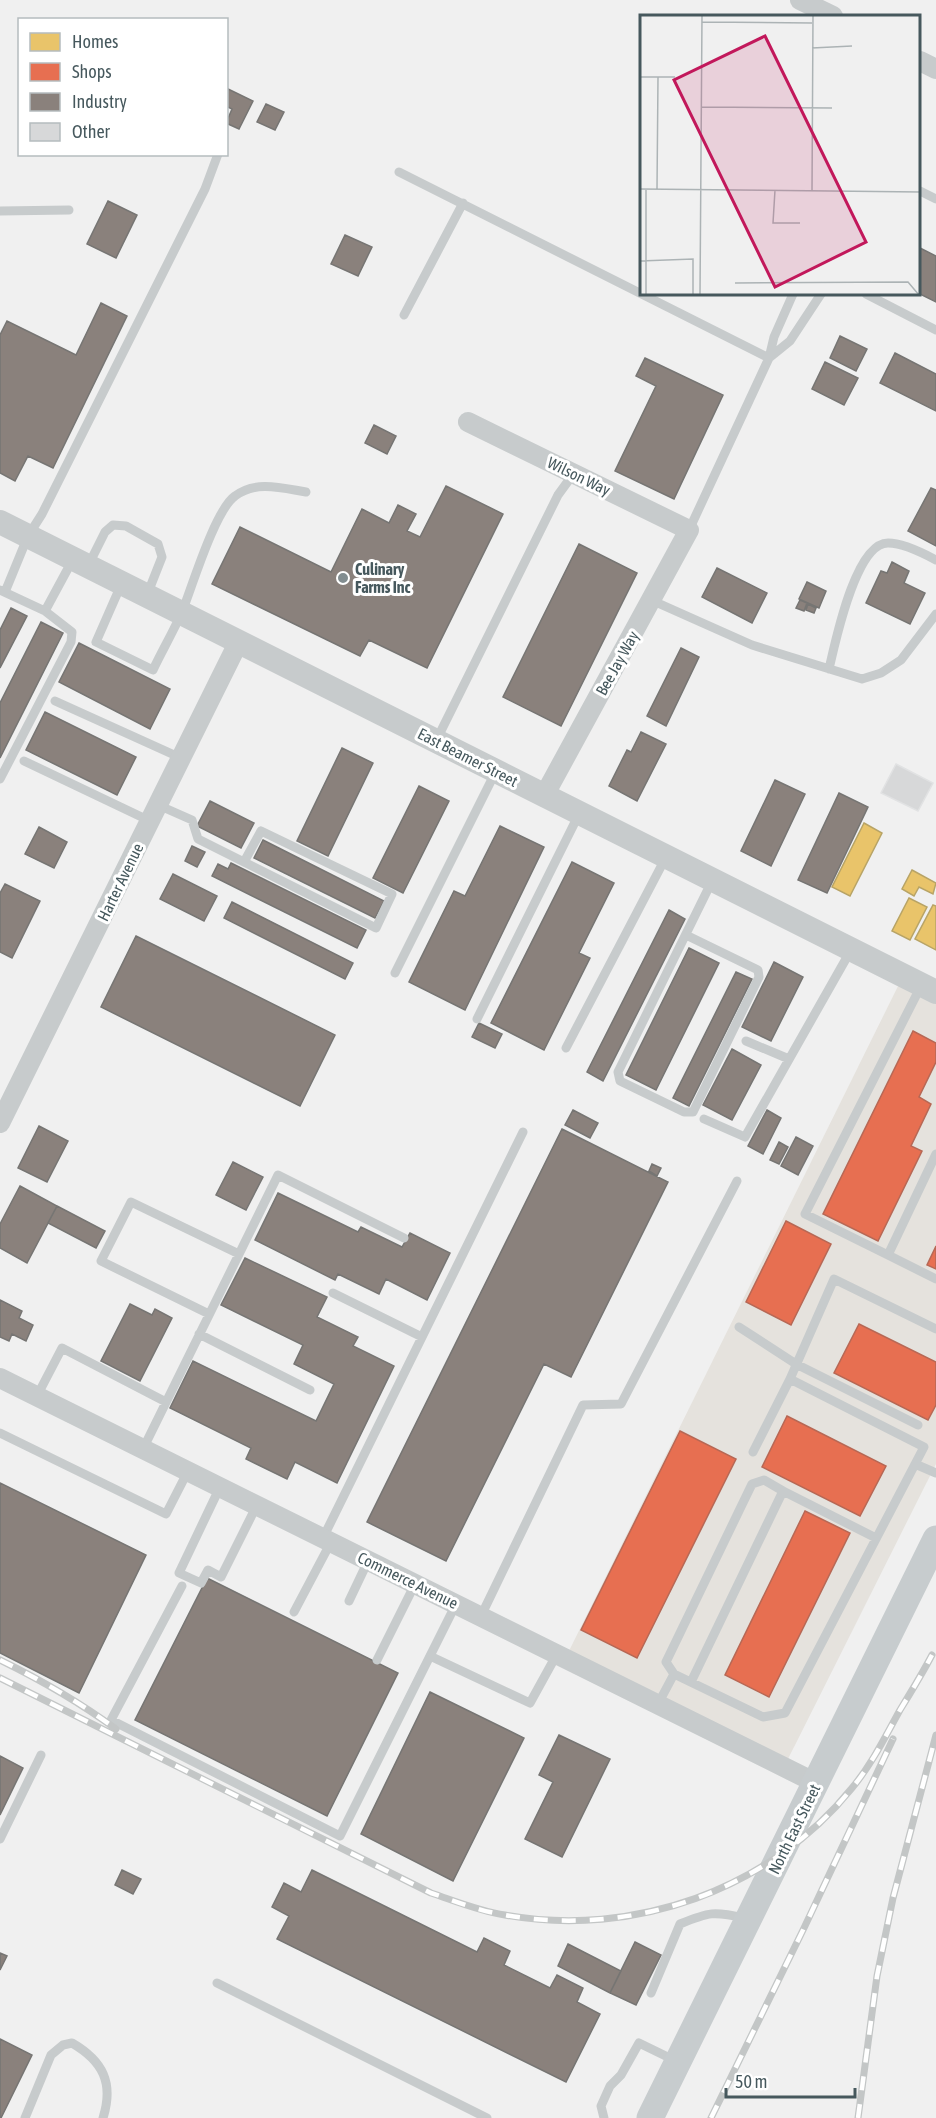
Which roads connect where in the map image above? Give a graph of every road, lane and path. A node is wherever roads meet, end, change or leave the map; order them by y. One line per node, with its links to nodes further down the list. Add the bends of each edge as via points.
1 (800, 0): 2 (street)
2 (831, 15)
3 (921, 62): 4 (street)
4 (936, 69)
5 (217, 156): 25 (lane, via 205,189)
6 (399, 172): 9 (lane)
7 (921, 192): 8 (lane)
8 (936, 199)
9 (462, 204): 12 (lane); 17 (lane)
10 (69, 210): 11 (lane)
11 (0, 211)
12 (640, 293)
13 (645, 296): 19 (lane)
14 (792, 296): 19 (lane)
15 (820, 296): 19 (lane, via 790,341)
16 (870, 296): 18 (lane)
17 (404, 315)
18 (936, 330)
19 (769, 358): 24 (lane)
20 (468, 422): 21 (street, Wilson Way)
21 (574, 473): 24 (street, Wilson Way); 38 (lane, via 558,495)
22 (306, 492): 33 (lane, via 268,486 233,496 195,574)
23 (0, 522): 25 (street, East Beamer Street)
24 (690, 530): 31 (street, Bee Jay Way)
25 (28, 536): 27 (street, East Beamer Street); 29 (lane)
26 (936, 560): 36 (lane, via 886,543 875,548 860,568 850,592)
27 (81, 562): 28 (street, East Beamer Street); 30 (lane, via 113,525 126,526 158,544 162,557); 32 (lane)
28 (122, 583): 30 (street, East Beamer Street); 33 (lane, via 96,642 153,670)
29 (2, 591): 32 (lane)
30 (147, 596): 33 (street, East Beamer Street)
31 (651, 600): 36 (lane, via 752,645); 43 (street, Bee Jay Way)
32 (45, 611): 42 (lane, via 72,632 71,642)
33 (182, 613): 35 (street, East Beamer Street)
34 (936, 614): 36 (lane, via 901,660 881,673 862,679)
35 (239, 641): 38 (street, East Beamer Street); 39 (street, Harter Avenue)
36 (829, 669)
37 (55, 701): 39 (lane)
38 (436, 741): 41 (street, East Beamer Street)
39 (181, 758): 44 (street, Harter Avenue)
40 (24, 761): 44 (lane)
41 (496, 771): 43 (street, East Beamer Street); 51 (lane)
42 (0, 779)
43 (544, 796): 45 (street, East Beamer Street)
44 (154, 813): 47 (lane, via 192,820 198,838); 57 (street, Harter Avenue)
45 (579, 814): 46 (street, East Beamer Street); 53 (lane)
46 (666, 857): 48 (street, East Beamer Street); 55 (lane)
47 (244, 862): 47 (lane, via 376,928 392,894 261,831)
48 (712, 881): 49 (lane); 50 (street, East Beamer Street)
49 (686, 935): 49 (lane, via 618,1072 620,1081 684,1112 693,1112 759,977 758,970)
50 (851, 950): 52 (street, East Beamer Street); 56 (lane)
51 (395, 973)
52 (929, 988): 64 (lane, via 805,1214)
53 (477, 1019)
54 (746, 1041): 56 (lane)
55 (566, 1048)
56 (789, 1059): 58 (lane, via 745,1137)
57 (2, 1116)
58 (704, 1119)
59 (523, 1132): 71 (lane)
60 (936, 1154): 64 (lane)
61 (737, 1181): 97 (lane, via 621,1404 583,1405)
62 (404, 1238): 63 (lane, via 278,1175)
63 (239, 1254): 67 (lane); 67 (lane, via 131,1202 101,1261)
64 (888, 1255): 65 (lane)
65 (936, 1279)
66 (333, 1293): 71 (lane)
67 (209, 1314): 70 (lane)
68 (739, 1328): 72 (lane)
69 (936, 1329): 72 (lane, via 834,1279)
70 (199, 1334): 75 (lane); 77 (lane)
71 (422, 1337): 90 (lane)
72 (796, 1364): 74 (lane); 78 (lane)
73 (0, 1378): 76 (street, Commerce Avenue)
74 (790, 1378): 81 (lane); 82 (lane, via 924,1447)
75 (310, 1390)
76 (37, 1396): 77 (lane, via 62,1348); 80 (street, Commerce Avenue)
77 (166, 1402): 80 (lane)
78 (918, 1425)
79 (0, 1433): 83 (lane, via 166,1514)
80 (142, 1449): 83 (street, Commerce Avenue)
81 (753, 1452)
82 (915, 1464): 84 (lane); 88 (lane)
83 (188, 1471): 85 (street, Commerce Avenue)
84 (936, 1473)
85 (220, 1487): 87 (street, Commerce Avenue); 87 (lane, via 179,1573 201,1583 208,1570 222,1577)
86 (783, 1491): 88 (lane); 101 (lane, via 764,1480 752,1484 666,1662); 102 (lane)
87 (257, 1505): 90 (street, Commerce Avenue)
88 (876, 1538): 102 (lane, via 785,1713 763,1717)
89 (936, 1539): 105 (main road, North East Street)
90 (327, 1540): 91 (street, Commerce Avenue); 96 (lane)
91 (368, 1561): 92 (street, Commerce Avenue); 94 (lane)
92 (415, 1584): 95 (street, Commerce Avenue); 100 (lane)
93 (182, 1586): 99 (lane, via 111,1720 340,1836)
94 (349, 1601)
95 (456, 1604): 97 (street, Commerce Avenue); 99 (lane)
96 (294, 1612)
97 (481, 1616): 98 (street, Commerce Avenue)
98 (556, 1654): 99 (lane, via 530,1703); 103 (street, Commerce Avenue)
99 (430, 1656)
100 (377, 1660)
101 (674, 1674): 102 (lane); 103 (lane)
102 (691, 1682)
103 (658, 1704): 105 (street, Commerce Avenue)
104 (41, 1755): 106 (lane)
105 (816, 1783): 107 (main road, North East Street)
106 (0, 1839)
107 (750, 1919): 109 (lane, via 719,1912 705,1913 680,1924); 110 (main road, North East Street)
108 (217, 1983): 113 (lane)
109 (651, 1993)
110 (678, 2062): 114 (lane, via 639,2043 605,2096 601,2106); 115 (main road, North East Street)
111 (25, 2118): 112 (lane, via 51,2055 72,2043 91,2054 105,2078 108,2101)
112 (103, 2118)
113 (487, 2118)
114 (604, 2118)
115 (651, 2118)

